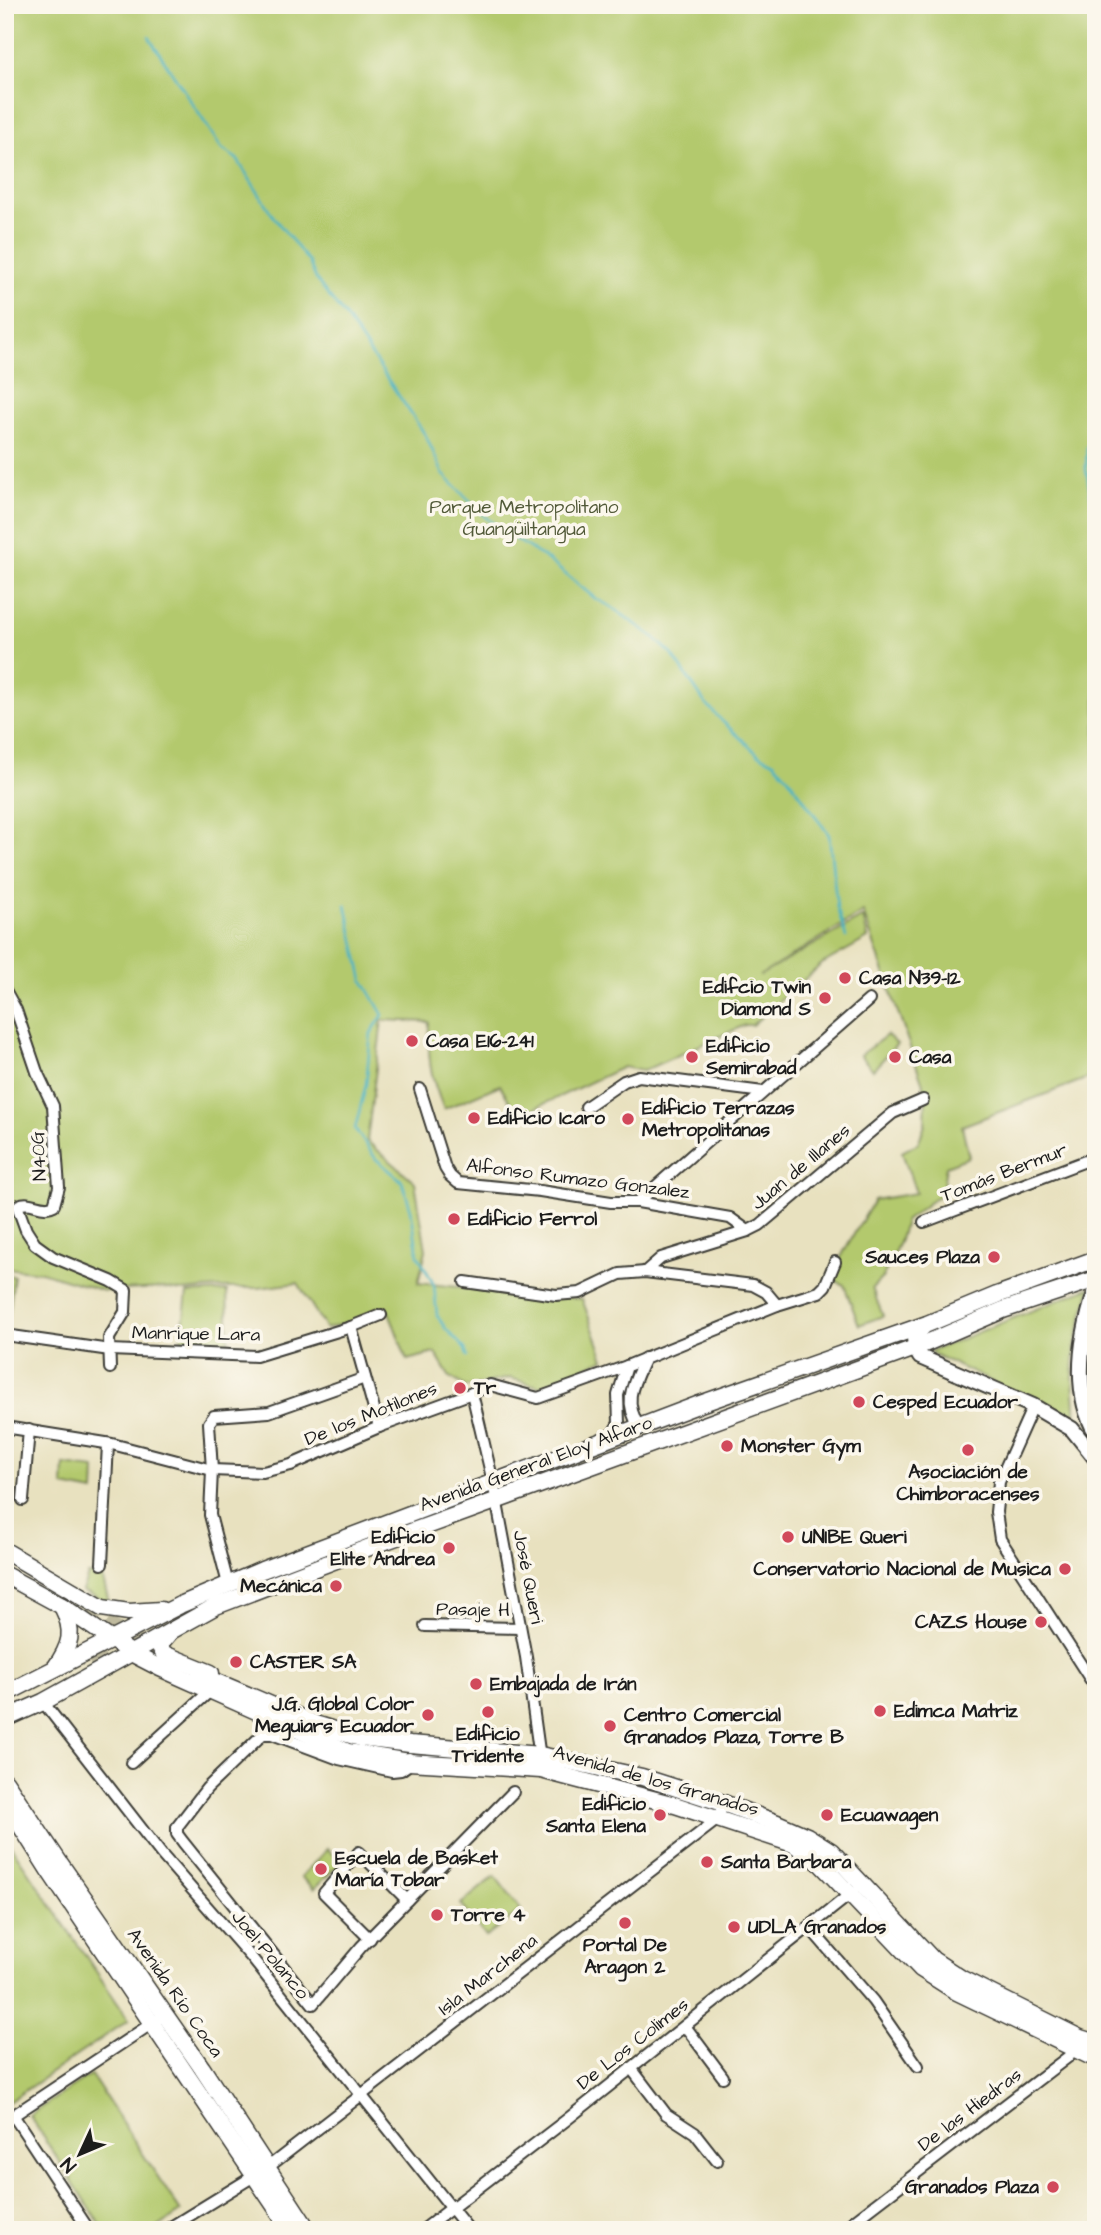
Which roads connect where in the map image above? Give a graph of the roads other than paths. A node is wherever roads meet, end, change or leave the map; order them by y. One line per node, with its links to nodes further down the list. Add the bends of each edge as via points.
1 (5, 990): 23 (street, N40G, via 54,1107 58,1145 59,1186 54,1205 44,1208 24,1202 18,1208 35,1244 126,1290 125,1312 108,1338)
2 (869, 1000): 4 (street)
3 (420, 1089): 8 (street, Alfonso Rumazo Gonzalez, via 445,1168 458,1183)
4 (763, 1092): 6 (street, via 639,1076); 8 (street)
5 (923, 1100): 10 (street, Juan de Illanes, via 893,1113)
6 (586, 1107)
7 (1096, 1157): 9 (street, Tomás Bermur)
8 (638, 1202): 10 (street, Alfonso Rumazo Gonzalez, via 730,1218)
9 (925, 1222)
10 (748, 1231): 13 (street, Juan de Illanes, via 662,1258)
11 (1096, 1259): 19 (main road, Avenida General Eloy Alfaro)
12 (835, 1262): 17 (street, De los Motilones, via 818,1292)
13 (645, 1272): 15 (street, Juan de Illanes, via 620,1274 580,1293 556,1295); 17 (street, via 753,1285)
14 (1096, 1279): 22 (main road, Avenida General Eloy Alfaro, via 1003,1310)
15 (465, 1282)
16 (1096, 1290): 30 (main road, via 1080,1364)
17 (777, 1305): 24 (street, De los Motilones)
18 (382, 1315): 20 (street, Manrique Lara)
19 (927, 1324): 22 (main road, via 914,1337); 33 (main road, Avenida General Eloy Alfaro)
20 (351, 1327): 23 (street, Manrique Lara, via 256,1356); 27 (street)
21 (5, 1335): 23 (street, Manrique Lara)
22 (915, 1348): 29 (main road, via 928,1362); 43 (main road, Avenida General Eloy Alfaro)
23 (110, 1350): 26 (street)
24 (645, 1358): 25 (street, De los Motilones); 33 (street, via 630,1399)
25 (627, 1366): 28 (street, De los Motilones, via 538,1398 490,1385); 37 (street, via 618,1395 619,1423)
26 (110, 1368)
27 (365, 1378): 32 (street); 40 (street, via 269,1412 214,1416 209,1423)
28 (472, 1393): 32 (street, De los Motilones); 41 (street, José Queri)
29 (1032, 1406): 34 (main road); 62 (street, via 999,1482 996,1512 1000,1539)
30 (1087, 1418): 34 (main road); 36 (main road)
31 (5, 1427): 35 (street, De los Motilones)
32 (379, 1427): 40 (street, De los Motilones, via 291,1465 263,1472)
33 (640, 1428): 37 (main road, Avenida General Eloy Alfaro)
34 (1072, 1429): 36 (main road)
35 (29, 1430): 38 (street, De los Motilones); 42 (street)
36 (1093, 1438): 39 (main road)
37 (610, 1439): 41 (main road, Avenida General Eloy Alfaro)
38 (108, 1444): 40 (street, De los Motilones); 48 (street)
39 (1096, 1459)
40 (212, 1470): 50 (street, via 210,1514)
41 (492, 1482): 43 (street, José Queri); 44 (main road, Avenida General Eloy Alfaro)
42 (23, 1500)
43 (495, 1501): 45 (main road, Avenida General Eloy Alfaro); 56 (street, José Queri)
44 (375, 1525): 45 (main road, via 386,1531); 50 (main road, Avenida General Eloy Alfaro)
45 (383, 1542): 55 (main road, Avenida General Eloy Alfaro, via 216,1606)
46 (5, 1551): 51 (main road, via 102,1608 140,1613)
47 (5, 1559): 53 (main road)
48 (102, 1564)
49 (5, 1575): 52 (main road, Avenida de los Granados)
50 (228, 1584): 51 (main road, Avenida General Eloy Alfaro)
51 (180, 1605): 57 (main road, Avenida General Eloy Alfaro)
52 (62, 1606): 57 (main road, Avenida de los Granados); 61 (main road, via 71,1634)
53 (86, 1610)
54 (425, 1626): 56 (street, Pasaje H)
55 (174, 1628): 58 (main road, Avenida General Eloy Alfaro); 59 (main road, via 160,1643)
56 (520, 1628): 71 (street, José Queri)
57 (103, 1643): 58 (main road, Avenida de los Granados); 61 (main road, Avenida General Eloy Alfaro); 65 (main road, via 79,1662)
58 (131, 1653): 59 (main road, Avenida de los Granados); 66 (main road, Avenida General Eloy Alfaro)
59 (163, 1661): 63 (main road, Avenida de los Granados); 69 (main road, Avenida de los Granados, via 272,1699 289,1713 318,1725 361,1738)
60 (91, 1665): 67 (main road)
61 (54, 1669): 64 (main road, Avenida General Eloy Alfaro)
62 (1096, 1688)
63 (210, 1691): 70 (main road, Avenida de los Granados, via 348,1752); 72 (street)
64 (5, 1694)
65 (5, 1702)
66 (43, 1702): 68 (main road, Avenida General Eloy Alfaro); 90 (street, Joel Polanco, via 162,1855)
67 (5, 1710)
68 (5, 1719)
69 (410, 1744): 70 (street); 71 (main road, Avenida de los Granados)
70 (409, 1762): 71 (main road, Avenida de los Granados); 82 (street, via 396,1771 365,1766 263,1734 207,1788 177,1827 183,1842 313,2004)
71 (540, 1762): 76 (main road, Avenida de los Granados, via 642,1777)
72 (131, 1763)
73 (5, 1781): 83 (main road, Avenida Río Coca)
74 (513, 1793): 80 (street)
75 (5, 1801): 78 (main road, Avenida Río Coca)
76 (720, 1811): 79 (main road, Avenida de los Granados, via 808,1853); 90 (street, Isla Marchena)
77 (5, 1814): 78 (main road, via 36,1861)
78 (48, 1869): 83 (main road, Avenida Río Coca)
79 (857, 1889): 81 (street, De Los Colimes); 85 (main road, Avenida de los Granados, via 921,1969 957,1992)
80 (407, 1899): 82 (street); 82 (street, via 359,1852 324,1893)
81 (811, 1926): 84 (street, De Los Colimes); 87 (street, via 873,2001)
82 (370, 1939)
83 (158, 2019): 91 (street); 93 (main road, Avenida Río Coca, via 202,2068)
84 (685, 2026): 88 (street, De Los Colimes); 89 (street)
85 (1083, 2044): 86 (main road, Avenida de los Granados); 101 (street, De las Hiedras)
86 (1096, 2059)
87 (918, 2066)
88 (631, 2068): 92 (street, via 666,2114 695,2133); 94 (street, De Los Colimes)
89 (723, 2077)
90 (361, 2095): 93 (street, Isla Marchena); 94 (street, Joel Polanco)
91 (9, 2118): 95 (street)
92 (718, 2161)
93 (261, 2172): 96 (street, Isla Marchena); 97 (main road, Avenida Río Coca); 98 (main road, Avenida Río Coca)
94 (452, 2207): 99 (street, De Los Colimes); 100 (street, Joel Polanco)
95 (89, 2230)
96 (166, 2230)
97 (291, 2230)
98 (308, 2230)
99 (423, 2230)
100 (469, 2230)
101 (842, 2230)

